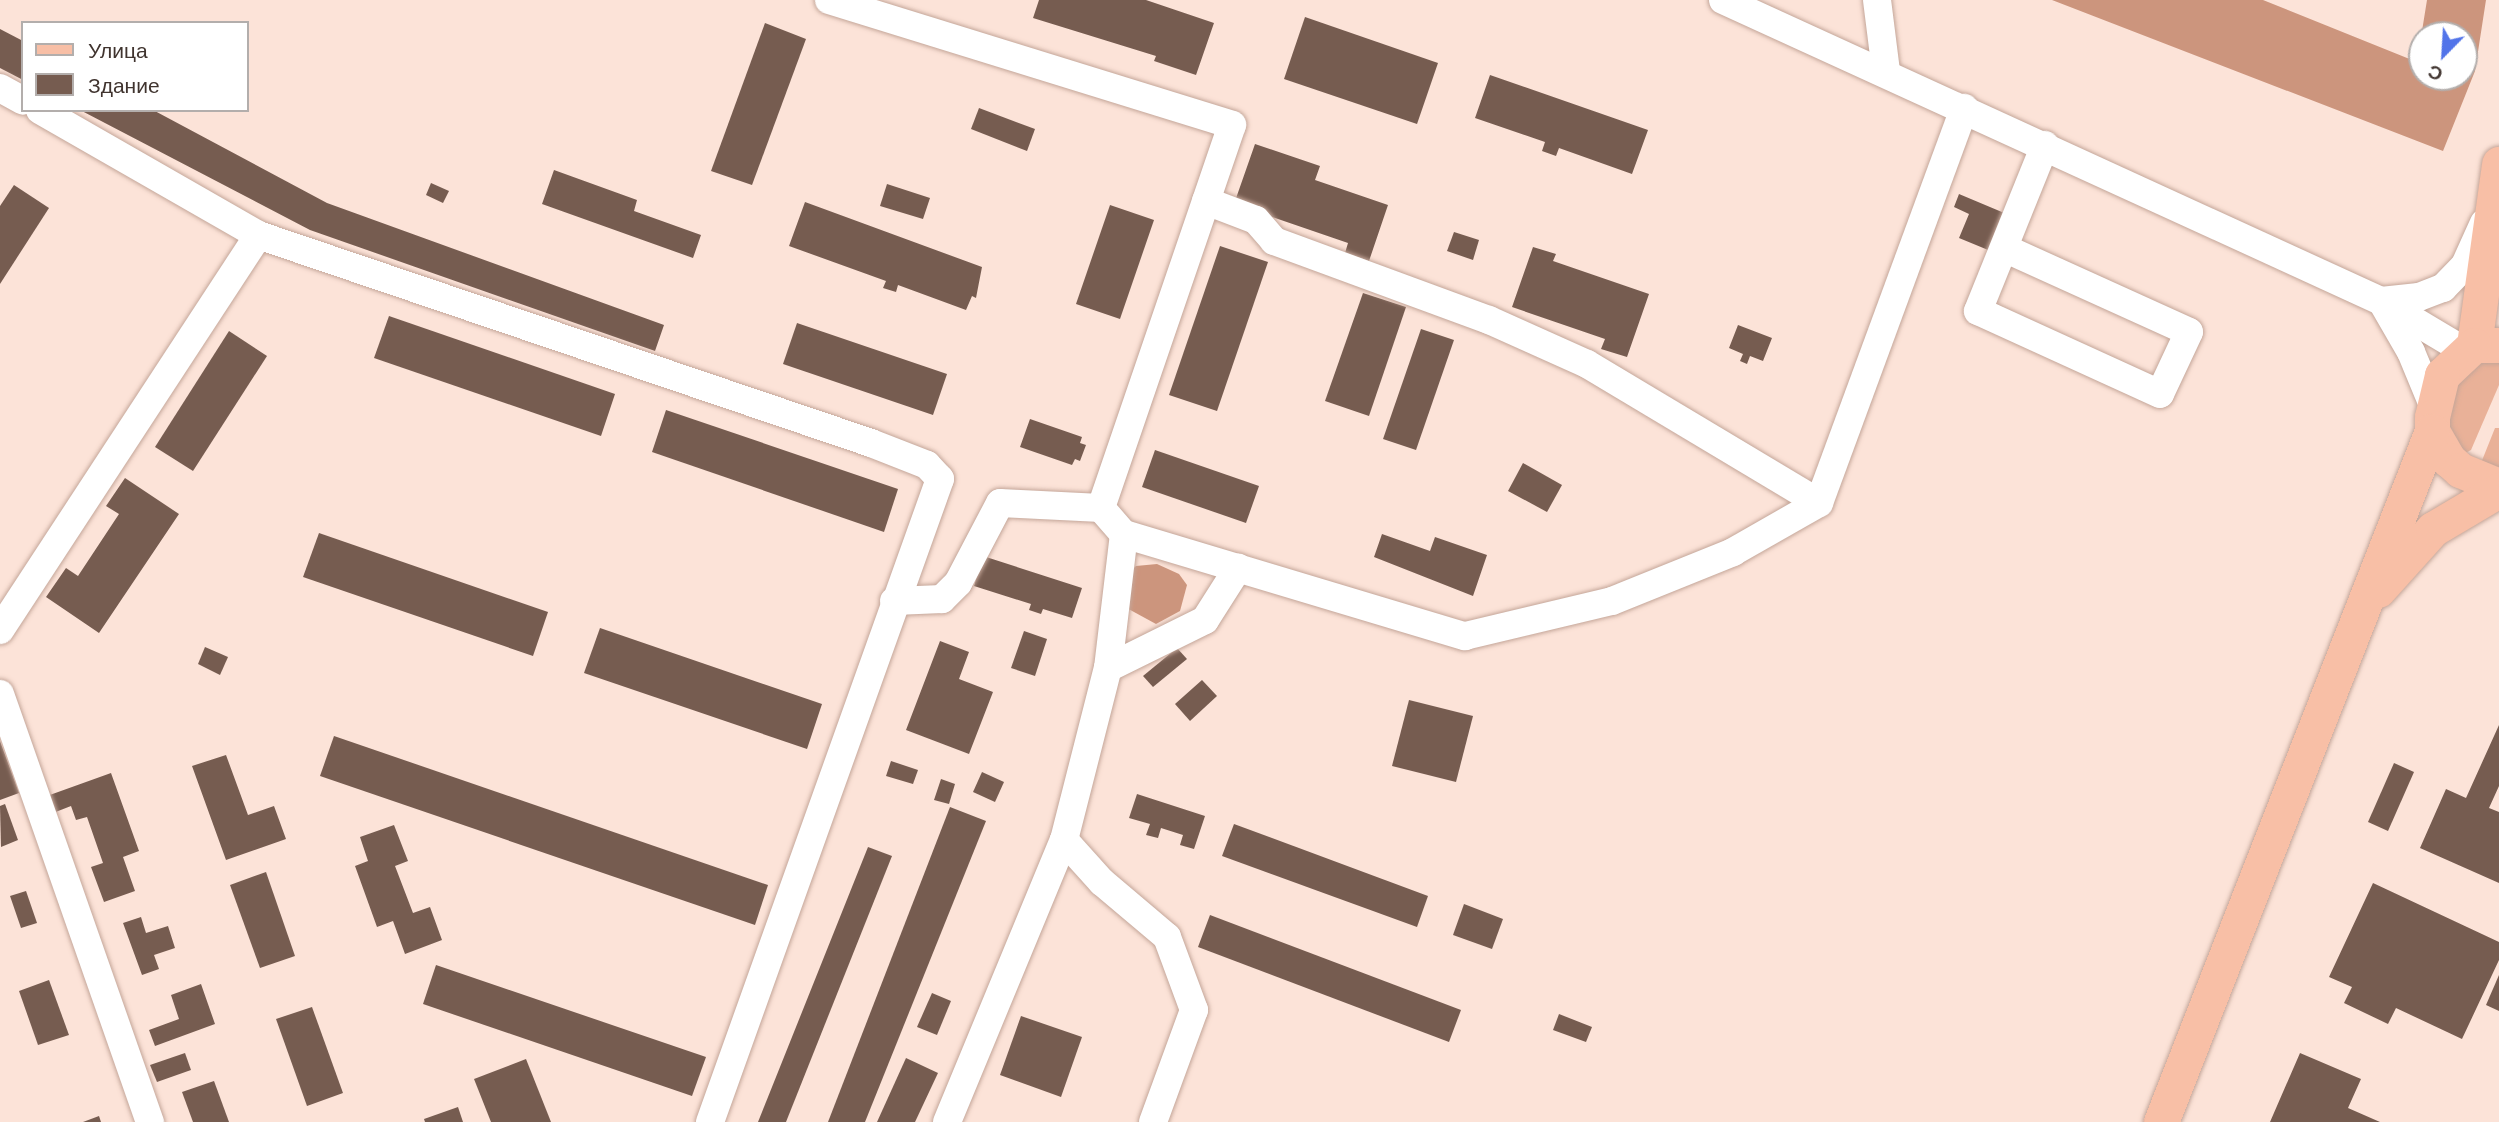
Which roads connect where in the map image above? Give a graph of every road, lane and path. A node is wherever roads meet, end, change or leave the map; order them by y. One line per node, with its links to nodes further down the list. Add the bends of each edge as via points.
1 (829, 0): 11 (street, via 1232,125)
2 (1723, 0): 4 (street)
3 (1877, 0): 4 (street)
4 (1886, 71): 7 (street)
5 (0, 88): 6 (street)
6 (21, 100)
7 (1964, 108): 9 (street); 19 (street)
8 (43, 112): 13 (street)
9 (2045, 145): 14 (street); 15 (street)
10 (2499, 164): 12 (main road)
11 (1206, 201): 19 (street, via 1256,220 1274,242 1489,320 1587,365); 20 (street)
12 (2496, 216): 15 (street, via 2465,265 2442,288 2419,297); 16 (main road)
13 (258, 235): 23 (street, via 927,465 940,479 922,538); 25 (street)
14 (2004, 248): 14 (street, via 1978,311 2160,394 2189,332)
15 (2381, 301): 16 (street); 17 (street, via 2411,352)
16 (2479, 347): 17 (main road, via 2442,375)
17 (2432, 418): 18 (main road, via 2460,470); 24 (main road)
18 (2499, 488): 24 (main road, via 2433,529)
19 (1819, 503): 22 (street, via 1733,552 1612,601 1465,636)
20 (1101, 508): 21 (street); 23 (street, via 1000,503 958,583 942,600)
21 (1124, 534): 22 (street); 26 (street)
22 (1238, 568): 26 (street, via 1205,620)
23 (894, 601): 30 (street)
24 (2360, 612): 33 (main road)
25 (0, 630)
26 (1108, 668): 28 (street)
27 (0, 694): 29 (street)
28 (1064, 840): 31 (street); 32 (street, via 1102,882 1167,937 1195,1010)
29 (150, 1122)
30 (710, 1122)
31 (947, 1122)
32 (1153, 1122)
33 (2161, 1122)

